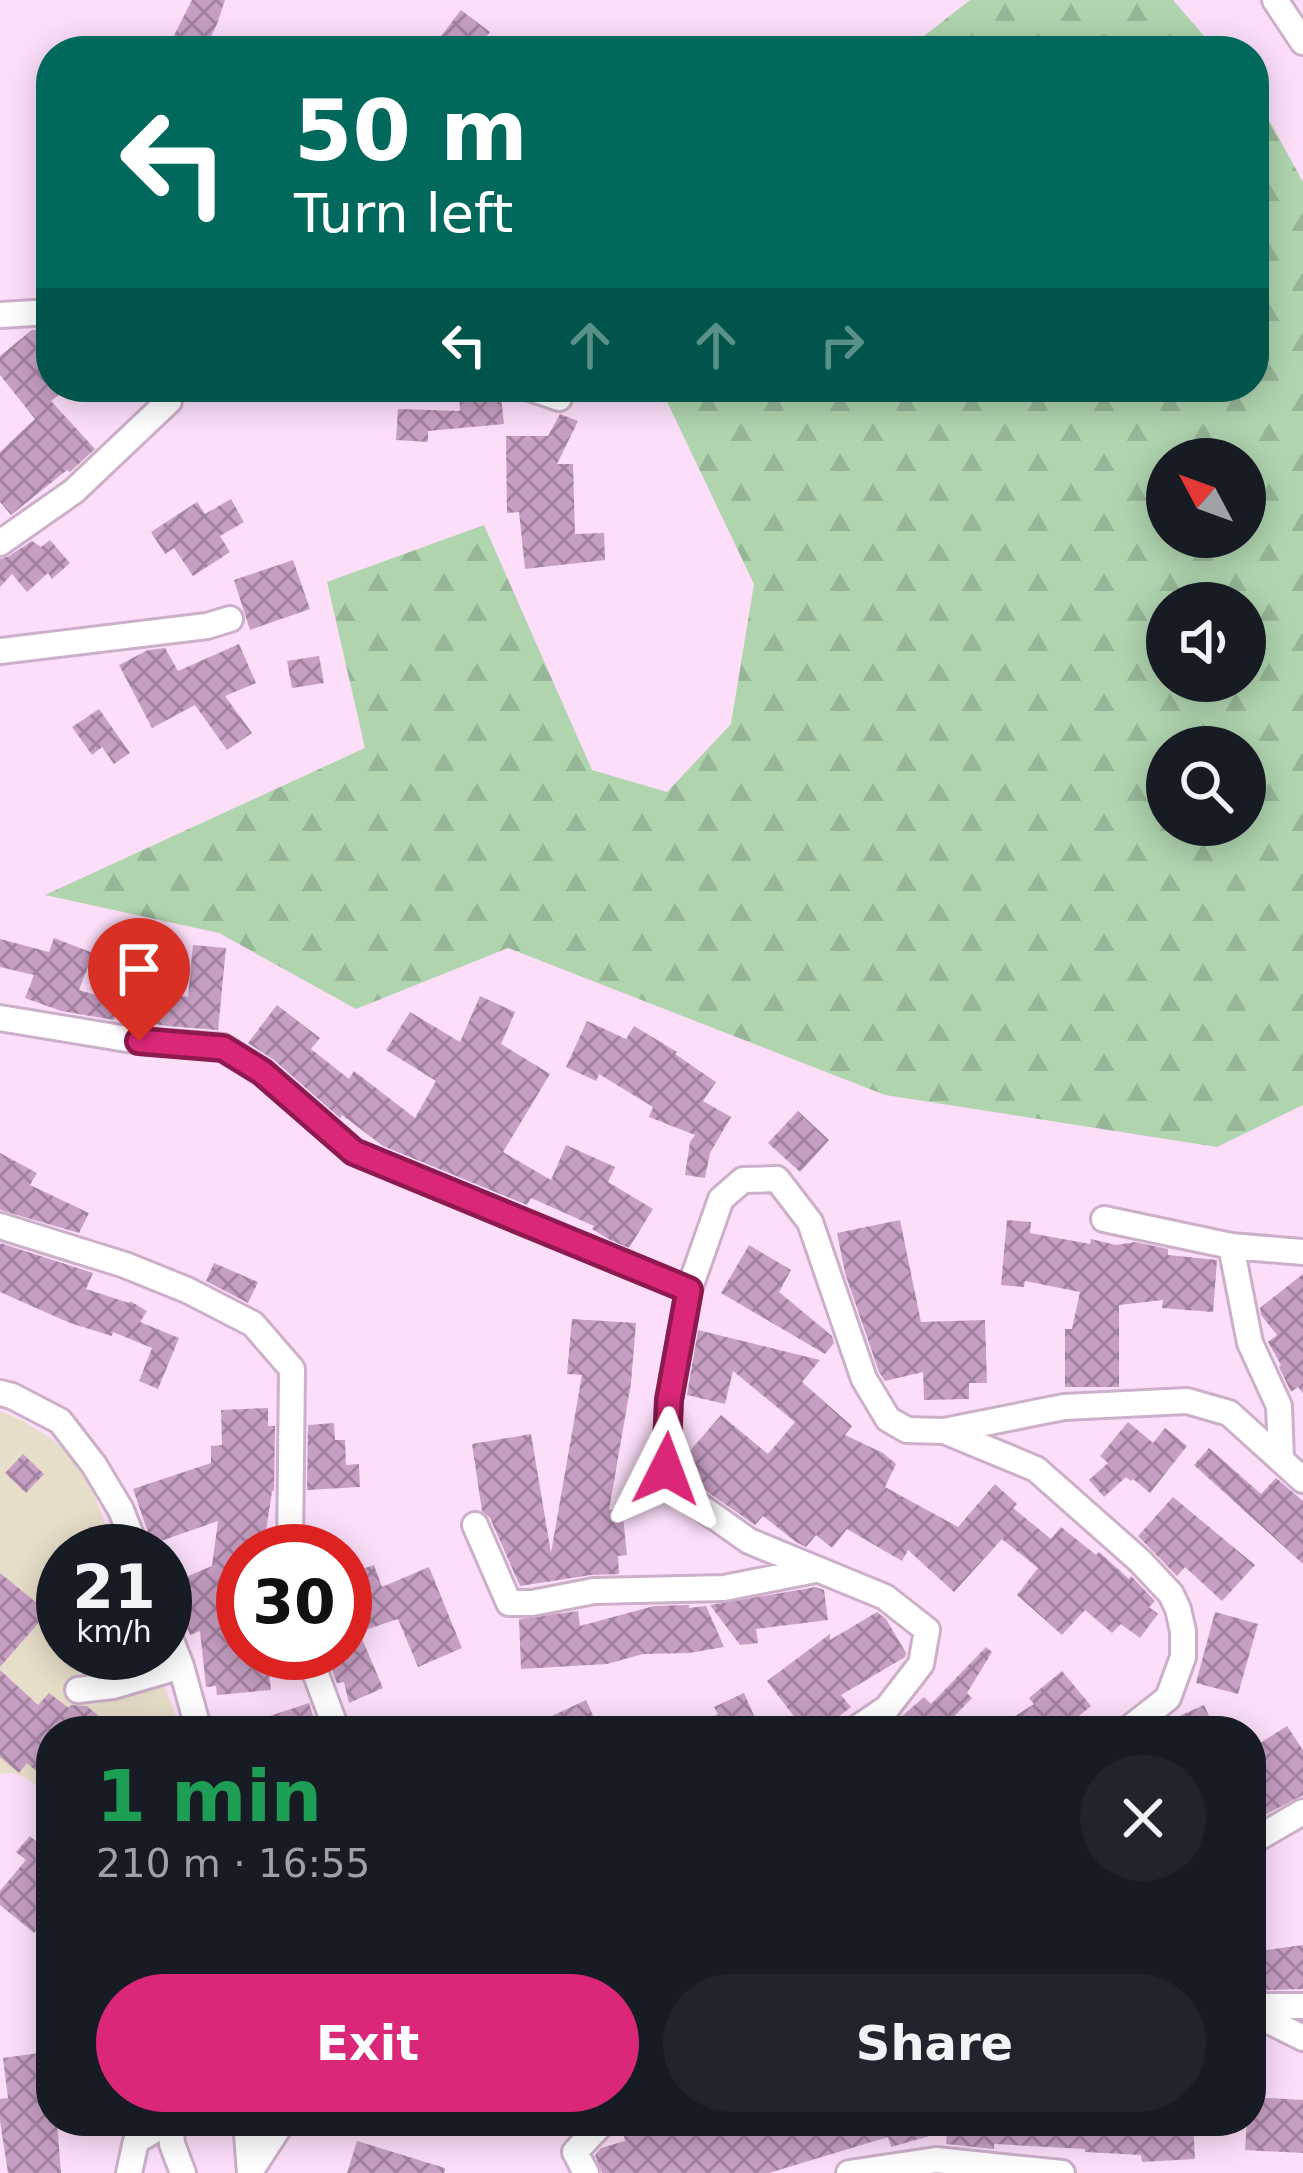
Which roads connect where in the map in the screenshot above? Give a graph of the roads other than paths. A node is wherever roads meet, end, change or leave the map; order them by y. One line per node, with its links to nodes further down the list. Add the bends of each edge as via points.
1 (1275, 0): 2 (street)
2 (1303, 42)
3 (36, 313): 4 (street)
4 (0, 315)
5 (168, 402): 6 (street, via 74,490)
6 (0, 543)
7 (230, 619): 8 (street)
8 (0, 651)
9 (0, 1018): 14 (street, via 223,1048 354,1152)
10 (1104, 1219): 12 (street)
11 (0, 1226): 20 (street, via 125,1265 253,1324 292,1369)
12 (1231, 1246): 13 (street); 17 (street, via 1250,1343 1279,1406)
13 (1303, 1252)
14 (689, 1290): 16 (street, via 721,1199 743,1180 776,1179 810,1222 864,1379 888,1419 908,1430); 22 (street, via 666,1469 691,1500 749,1541)
15 (0, 1393): 19 (street, via 60,1421)
16 (944, 1431): 17 (street, via 1064,1407 1187,1401 1229,1413); 30 (street, via 1036,1469 1171,1594 1183,1657 1168,1698)
17 (1281, 1458): 18 (street)
18 (1303, 1480)
19 (126, 1524)
20 (290, 1524)
21 (475, 1526): 22 (street, via 509,1603 724,1588)
22 (814, 1570): 29 (street, via 885,1597 927,1630 920,1664)
23 (133, 1680): 26 (street)
24 (185, 1680): 27 (street)
25 (318, 1680): 28 (street)
26 (78, 1690)
27 (196, 1716)
28 (331, 1716)
29 (875, 1716)
30 (1145, 1716)
31 (1303, 1812): 32 (street)
32 (1266, 1833)
33 (1303, 2006): 34 (street)
34 (1266, 2008)
35 (1266, 2017): 36 (street)
36 (1303, 2038)
37 (144, 2136): 43 (street)
38 (171, 2136): 44 (street)
39 (247, 2136): 42 (street)
40 (273, 2136): 42 (street)
41 (589, 2136): 45 (street, via 574,2152)
42 (250, 2172)
43 (129, 2173)
44 (183, 2173)
45 (586, 2173)
46 (850, 2173): 47 (street, via 936,2160)
47 (1062, 2173)

